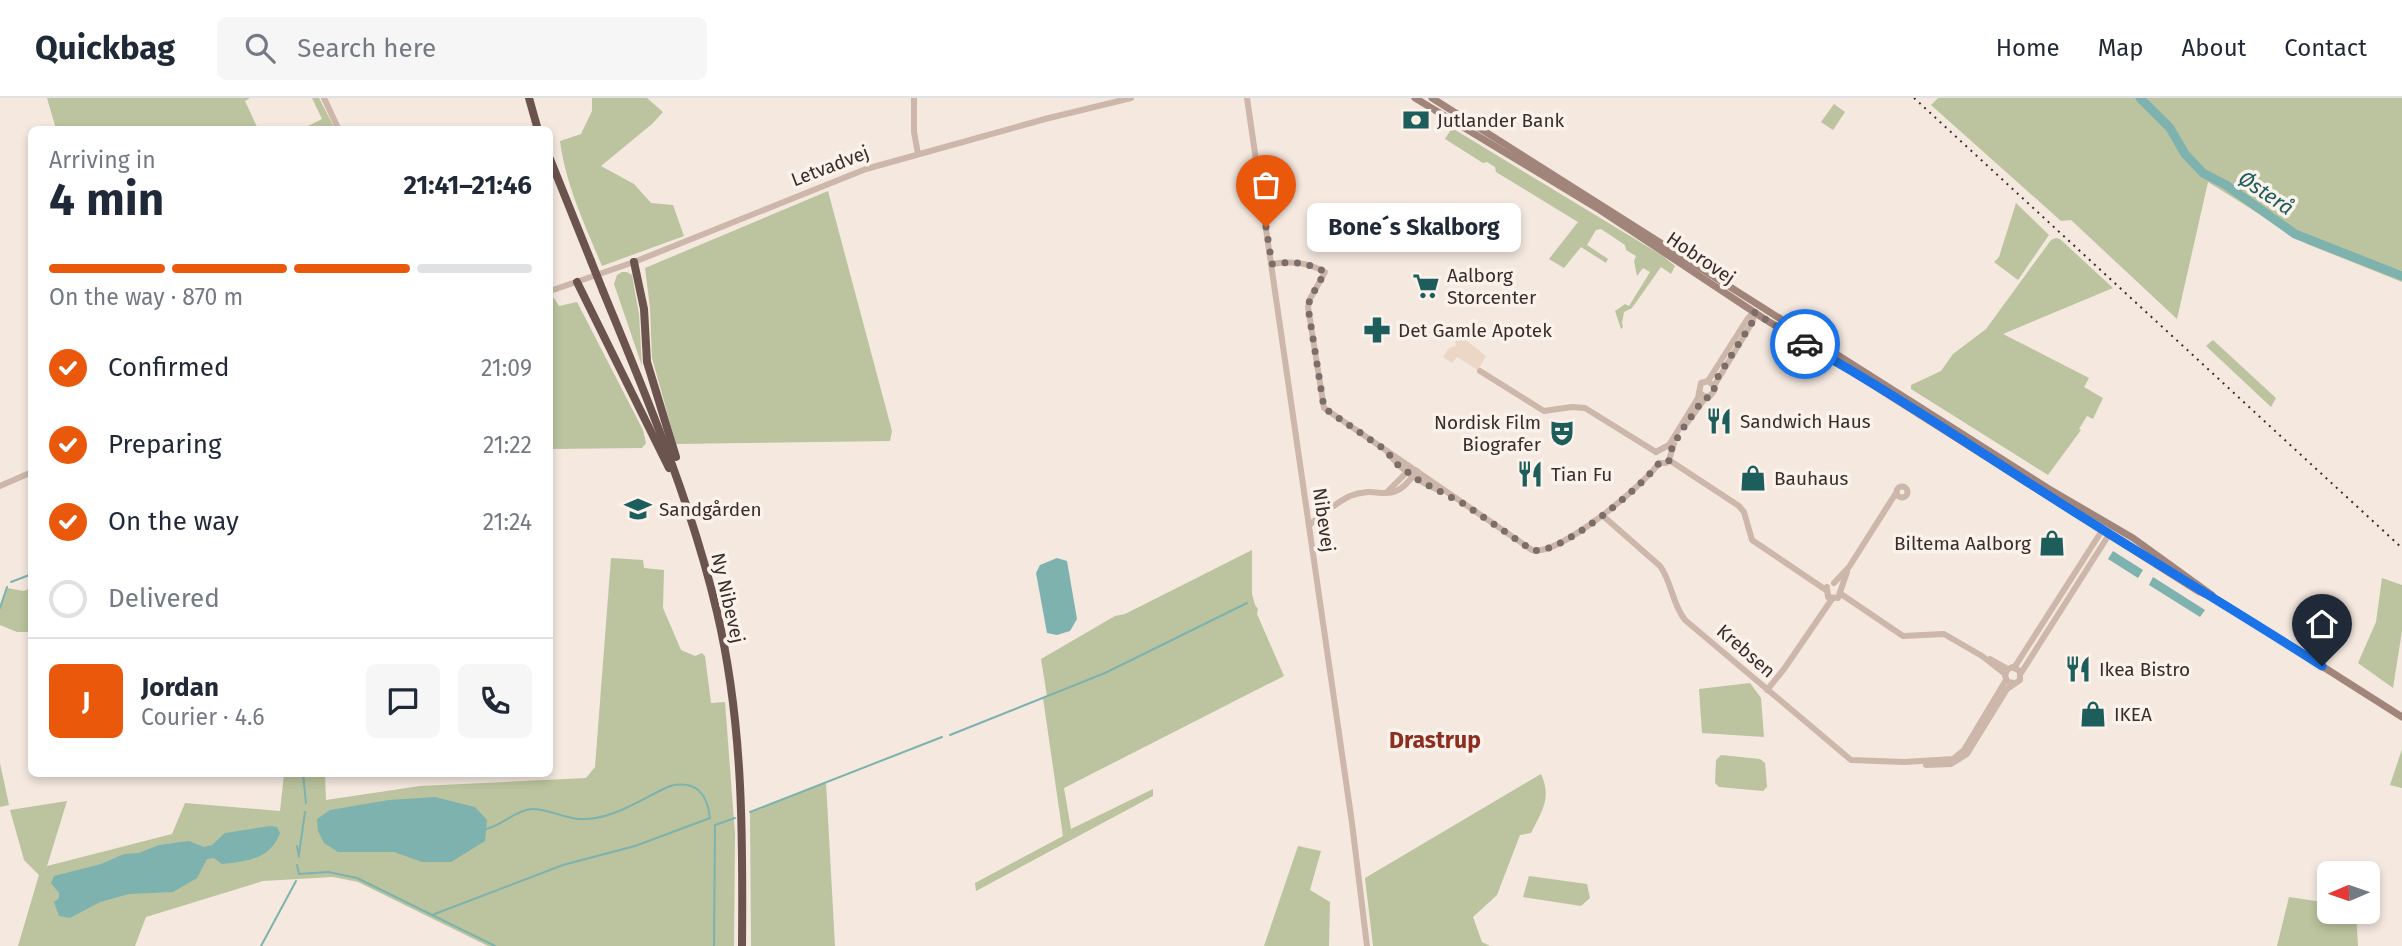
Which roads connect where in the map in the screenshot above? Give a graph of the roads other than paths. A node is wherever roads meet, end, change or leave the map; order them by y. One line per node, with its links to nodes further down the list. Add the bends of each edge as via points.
1 (324, 98): 8 (street)
2 (529, 98): 9 (highway)
3 (914, 98): 10 (street)
4 (1131, 98): 10 (street, Letvadvej)
5 (1247, 98): 13 (street, Nibevej)
6 (1415, 98): 16 (main road, Hobrovej)
7 (1432, 98): 16 (main road, Hobrovej)
8 (337, 126)
9 (537, 126)
10 (918, 154): 12 (street, Letvadvej, via 831,181)
11 (553, 166): 28 (highway, Ny Nibevej, bridge)
12 (634, 262): 14 (street, Letvadvej); 28 (highway, via 644,309 647,362)
13 (1272, 264): 25 (street, via 1294,261 1325,272 1308,307 1322,403 1327,412); 31 (street, Nibevej)
14 (577, 282): 15 (street, Letvadvej); 33 (highway, via 657,441)
15 (553, 290)
16 (1757, 309): 18 (street, via 1725,351); 32 (main road, Hobrovej); 32 (main road, Hobrovej, via 2058,494)
17 (1480, 371): 22 (street, via 1544,411 1585,408)
18 (1711, 383): 19 (street, via 1701,383); 20 (street, via 1713,394)
19 (1699, 392): 20 (street); 21 (street)
20 (1706, 397): 21 (street)
21 (1668, 449): 22 (street); 23 (street)
22 (1656, 452): 24 (street)
23 (1670, 460): 24 (street); 34 (street, via 1739,506 1752,540)
24 (1659, 463): 30 (street, via 1642,484)
25 (1412, 471): 30 (street, via 1532,550 1546,551); 31 (street, via 1398,491 1349,497)
26 (28, 474): 27 (street)
27 (0, 486)
28 (684, 494): 33 (highway, Ny Nibevej)
29 (1898, 495): 34 (street)
30 (1602, 515): 37 (street, Krebsen, via 1665,572 1685,620)
31 (1309, 525): 40 (street, Nibevej)
32 (2107, 530): 35 (main road, Hobrovej); 35 (main road, Hobrovej, via 2133,538); 36 (street, Krebsen)
33 (695, 531): 39 (highway, Ny Nibevej, via 718,614 736,722)
34 (1833, 591): 36 (street, via 1903,636 1944,634); 37 (street)
35 (2218, 600): 38 (main road, Hobrovej)
36 (2011, 675): 37 (street, Krebsen, via 1967,754 1944,765 1851,760)
37 (1766, 690)
38 (2402, 717)
39 (742, 946)
40 (1367, 946)

